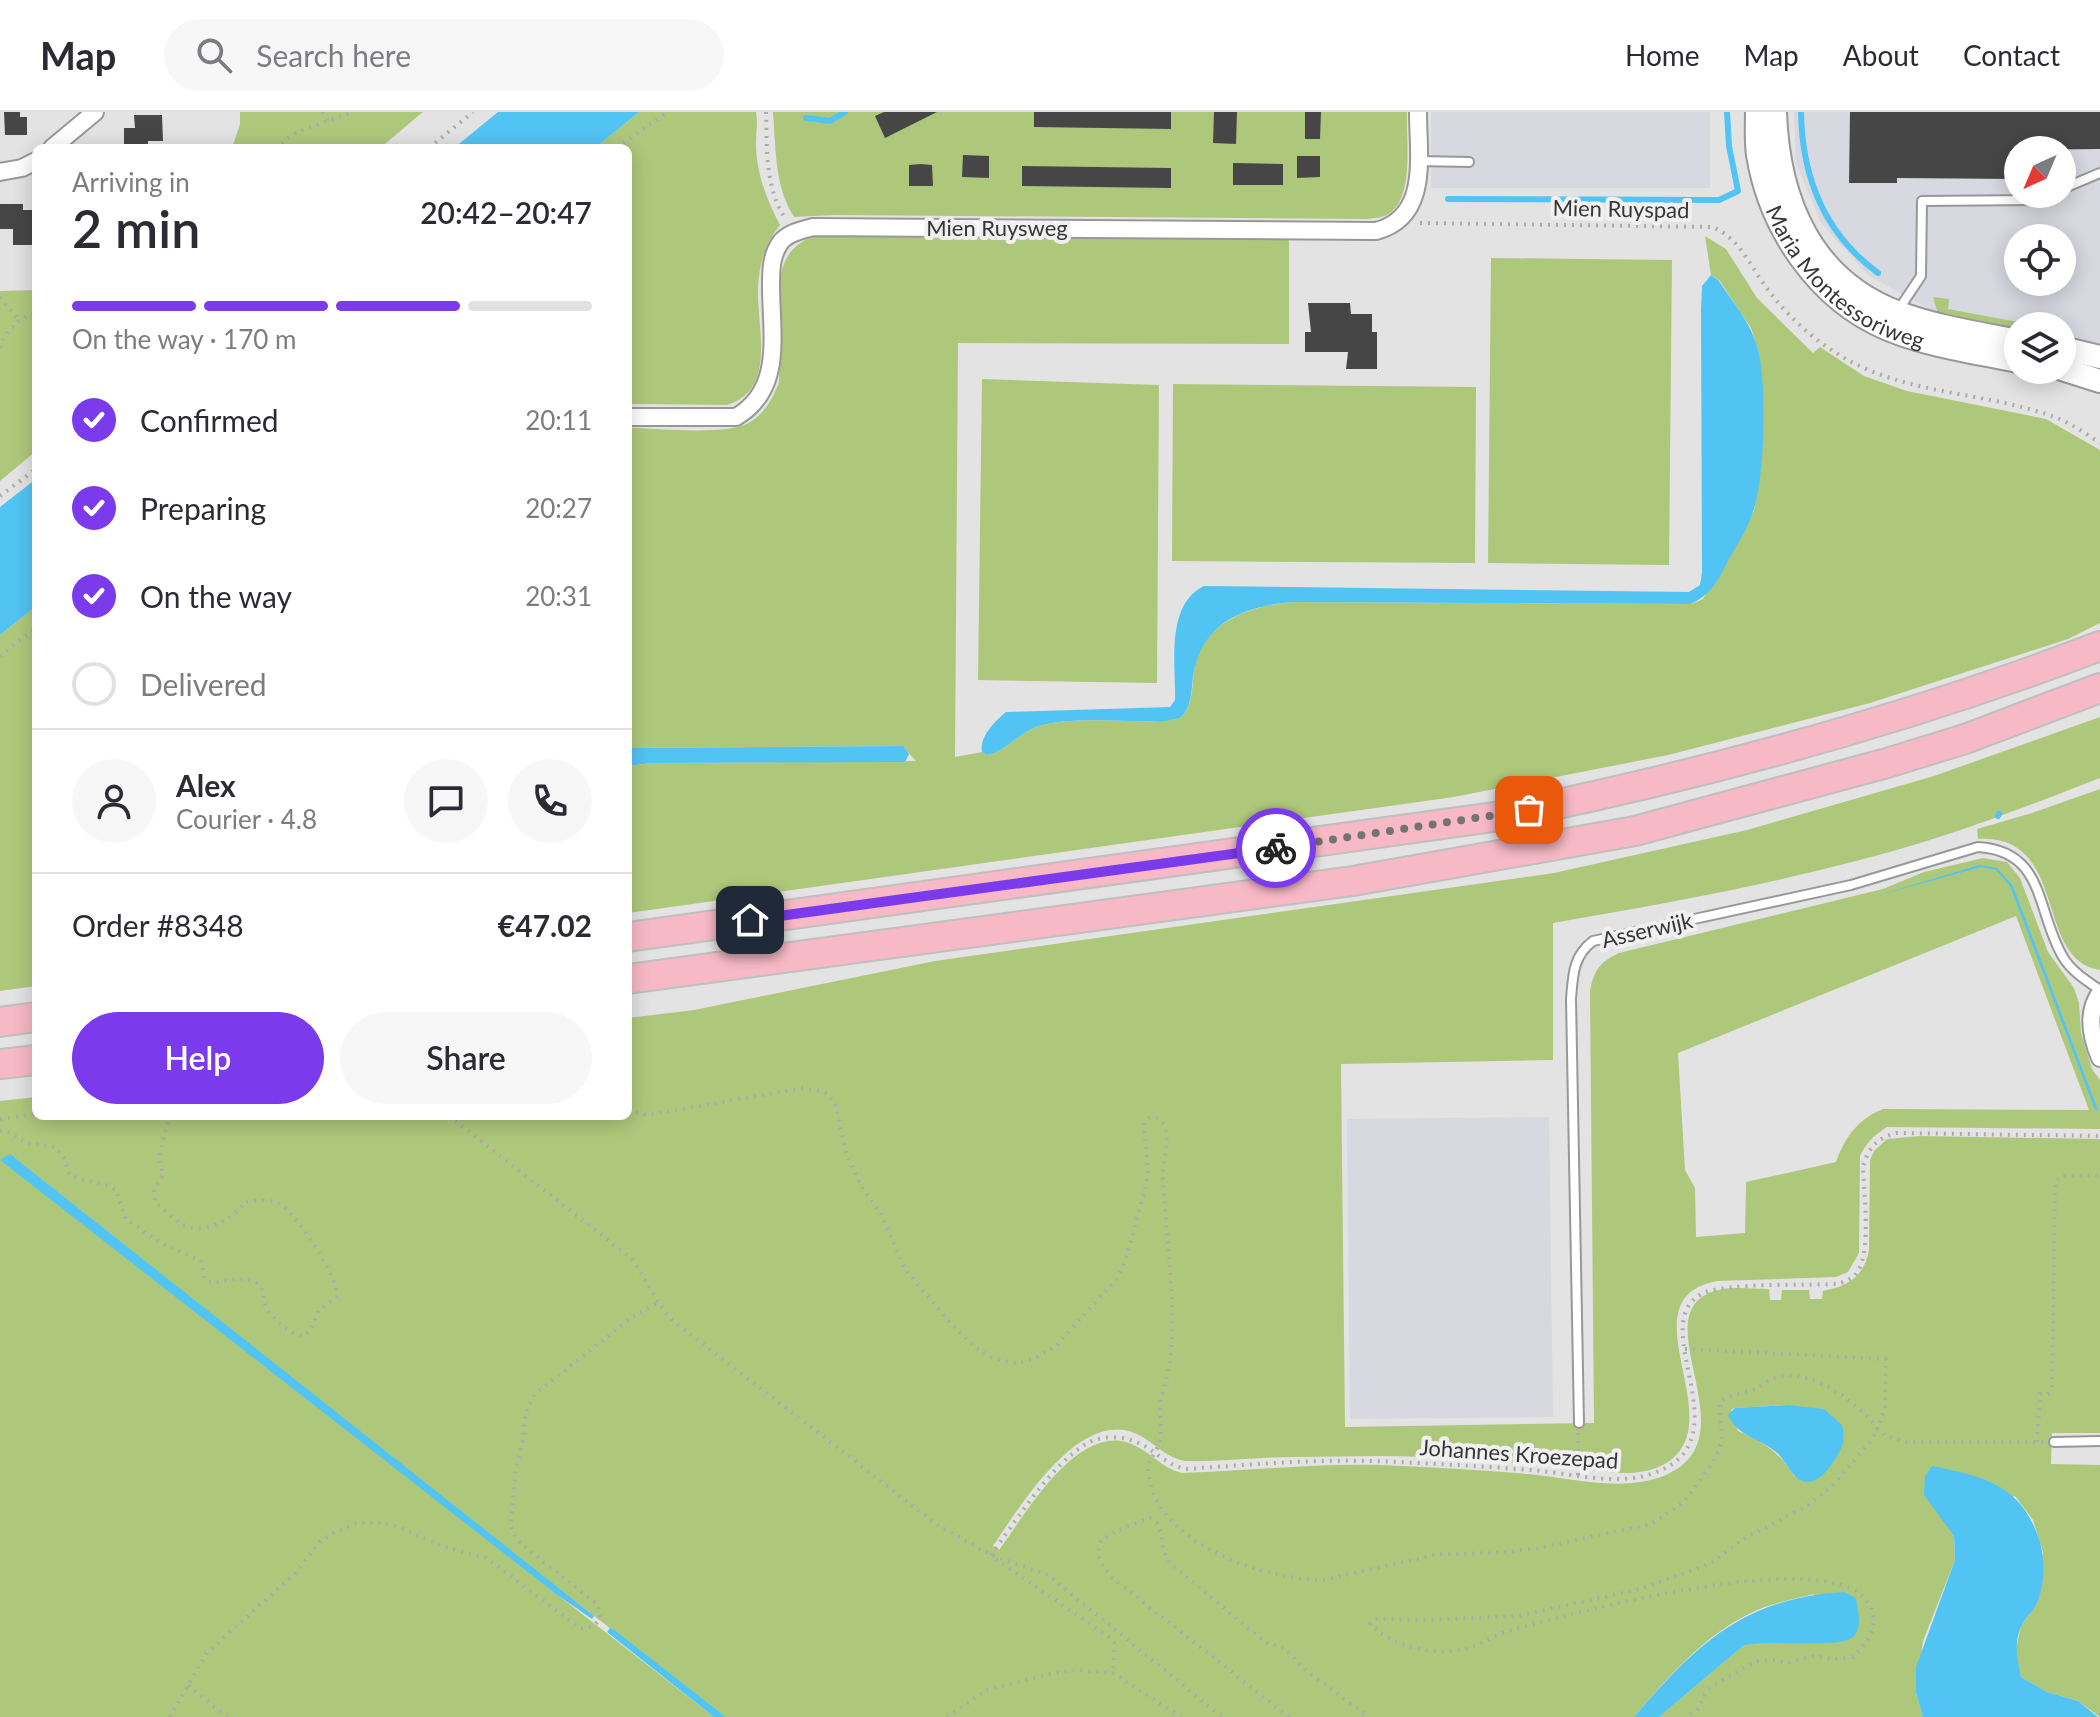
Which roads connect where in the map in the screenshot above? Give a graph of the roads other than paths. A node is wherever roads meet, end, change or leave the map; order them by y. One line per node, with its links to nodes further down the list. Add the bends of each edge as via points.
1 (95, 112): 5 (street)
2 (1418, 112): 6 (street)
3 (1757, 112): 17 (street, Maria Montessoriweg, via 1757,152 1767,194 1798,254 1831,293 1896,332)
4 (1775, 112): 13 (street, Maria Montessoriweg, via 1784,188 1807,238 1852,287)
5 (57, 144)
6 (1417, 161): 7 (lane); 20 (street, Mien Ruysweg, via 1414,201 1407,213 1376,231 813,227 796,232 780,242 771,264 771,375 762,396 736,417)
7 (1469, 162)
8 (32, 163): 9 (street)
9 (0, 172)
10 (2100, 173): 11 (lane)
11 (2076, 183)
12 (2004, 200): 13 (lane, via 1922,201 1921,276)
13 (1897, 312): 14 (street, Maria Montessoriweg)
14 (2004, 338)
15 (2076, 351): 16 (street)
16 (2100, 357)
17 (2004, 358)
18 (2076, 373): 19 (street)
19 (2100, 381)
20 (632, 417)
21 (2100, 646): 23 (highway, via 1908,714 1770,754 1501,816)
22 (2100, 688): 24 (highway, via 1900,759 1635,831 1353,881)
23 (632, 936)
24 (632, 978)
25 (2100, 991): 28 (street, Asserwijk, via 2091,1020); 31 (lane, Asserwijk, via 2062,956 2021,862 1990,848 1585,947 1575,964 1571,999)
26 (32, 1018): 27 (highway)
27 (0, 1022)
28 (2100, 1058)
29 (32, 1060): 30 (highway)
30 (0, 1064)
31 (1579, 1423)
32 (2100, 1441): 33 (lane)
33 (2054, 1442)

